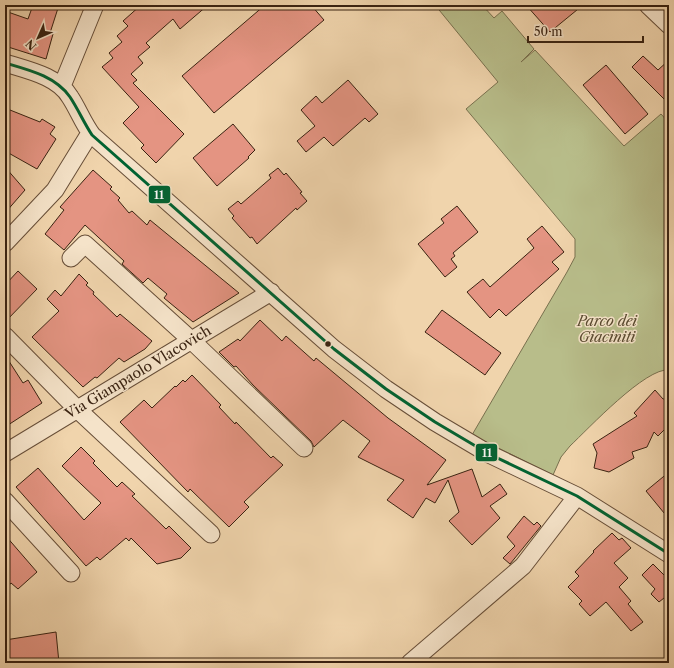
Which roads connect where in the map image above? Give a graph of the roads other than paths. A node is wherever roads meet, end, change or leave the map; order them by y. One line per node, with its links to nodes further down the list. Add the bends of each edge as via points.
1 (95, 5): 5 (street)
2 (648, 5): 3 (street)
3 (669, 25)
4 (5, 63): 5 (street, via 41,75)
5 (62, 86): 6 (street)
6 (92, 135): 7 (street, via 87,138 55,190); 9 (street)
7 (5, 243)
8 (71, 258): 11 (street, via 85,244)
9 (271, 292): 11 (street, Via Giampaolo Vlacovich); 15 (street, via 334,349 435,422 488,454)
10 (5, 336): 12 (street)
11 (190, 340): 12 (street, Via Giampaolo Vlacovich); 13 (street)
12 (77, 409): 14 (street, Via Giampaolo Vlacovich); 17 (street)
13 (304, 448)
14 (5, 453)
15 (577, 496): 18 (street); 20 (street, via 523,566)
16 (5, 501): 19 (street)
17 (211, 534)
18 (667, 550)
19 (71, 572)
20 (410, 663)

